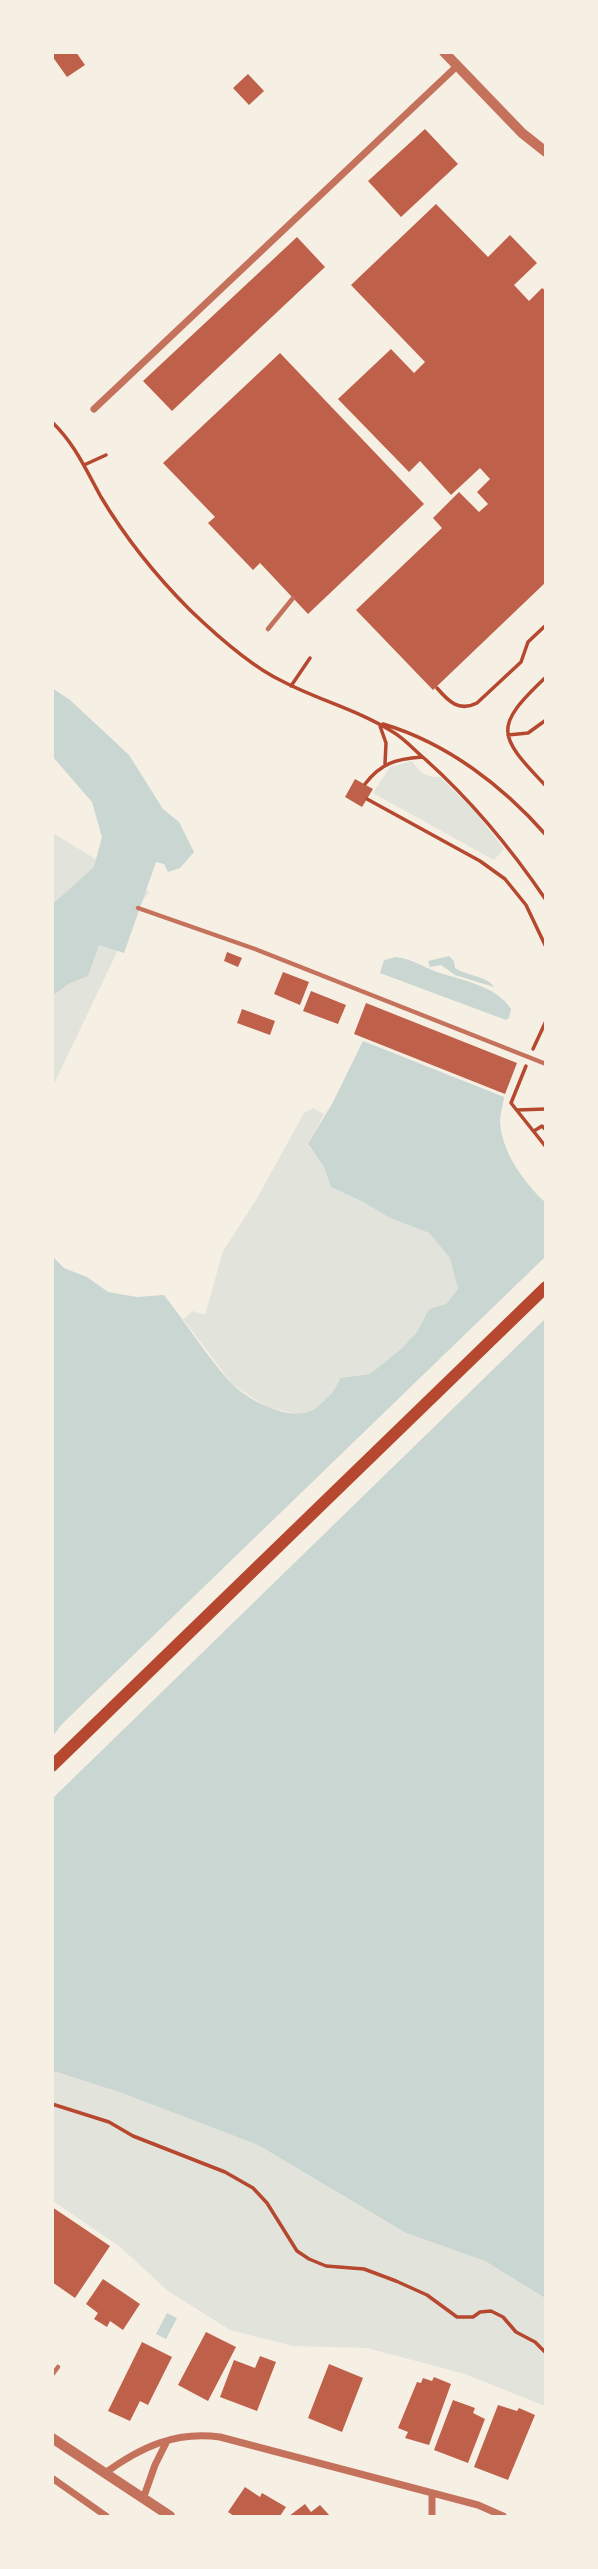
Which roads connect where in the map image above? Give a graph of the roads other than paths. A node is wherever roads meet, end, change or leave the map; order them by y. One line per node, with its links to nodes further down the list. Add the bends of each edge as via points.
1 (444, 52): 2 (street)
2 (457, 66): 3 (street); 4 (street)
3 (545, 152)
4 (94, 409)
5 (293, 597): 6 (lane)
6 (268, 629)
7 (138, 908): 8 (lane, via 255,949)
8 (545, 1064)
9 (545, 1287): 10 (main road)
10 (52, 1766)
11 (58, 2367): 12 (lane)
12 (52, 2375)
13 (52, 2438): 15 (street)
14 (168, 2440): 15 (street, via 144,2448); 17 (street, via 190,2435 220,2437); 18 (street)
15 (105, 2473): 18 (street)
16 (52, 2478): 19 (street)
17 (432, 2494): 21 (street); 22 (street)
18 (143, 2499): 20 (street)
19 (106, 2516)
20 (170, 2516)
21 (432, 2516)
22 (503, 2516)

